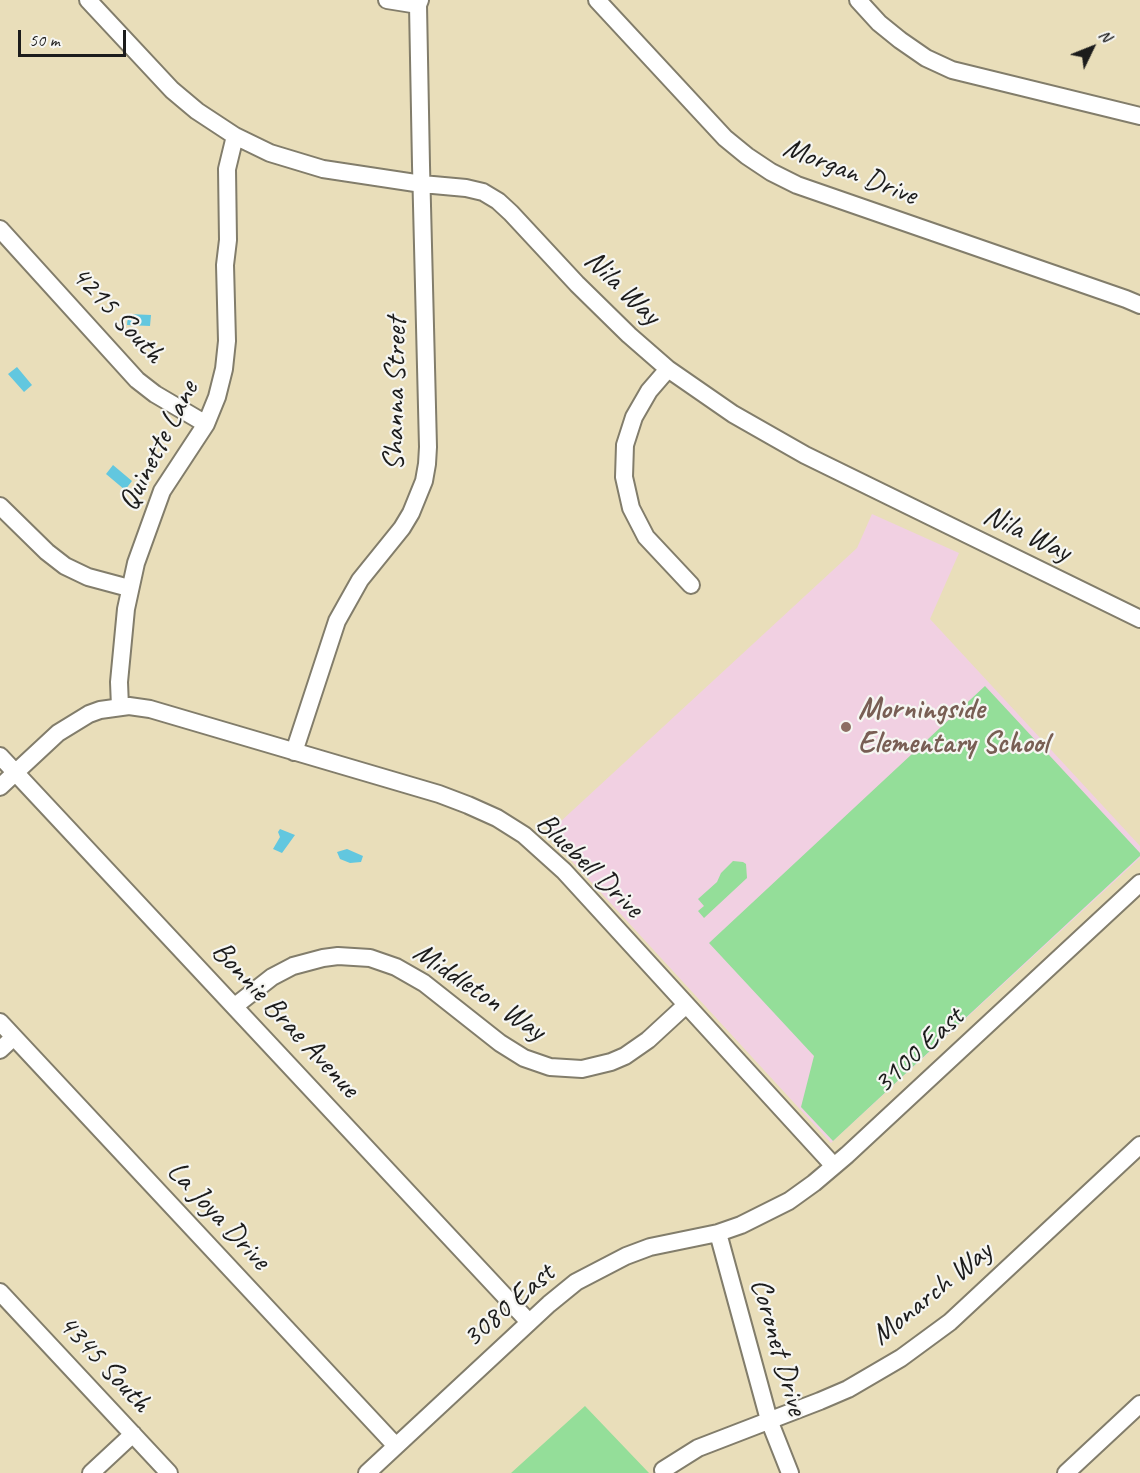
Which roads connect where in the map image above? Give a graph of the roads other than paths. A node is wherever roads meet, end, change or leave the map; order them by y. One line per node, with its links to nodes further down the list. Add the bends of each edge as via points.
1 (88, 0): 7 (street, Nila Way, via 172,90)
2 (387, 0): 5 (street)
3 (597, 0): 10 (street, Morgan Drive, via 725,138 771,172 797,185)
4 (858, 0): 6 (street, via 900,40 952,70)
5 (419, 3): 8 (street, Shanna Street)
6 (1140, 116)
7 (236, 136): 8 (street, Nila Way, via 306,165); 12 (street, Quinette Lane, via 227,169 226,355 217,397)
8 (422, 184): 11 (street, Nila Way, via 474,189 498,201 606,313); 18 (street, Shanna Street, via 428,447 424,481 411,513 360,580 337,621)
9 (0, 229): 12 (street, 4215 South, via 137,380)
10 (1140, 305)
11 (668, 369): 14 (street, via 634,417 625,445 624,477 641,530); 16 (street, Nila Way, via 778,441)
12 (206, 424): 15 (street, Quinette Lane, via 162,491)
13 (0, 506): 15 (street, via 65,566)
14 (691, 585)
15 (129, 588): 17 (street, Quinette Lane, via 118,682)
16 (1140, 619)
17 (120, 707): 18 (street, Bluebell Drive, via 150,709); 20 (street, Bluebell Drive, via 89,714 58,733)
18 (294, 752): 23 (street, Bluebell Drive, via 449,797 512,827 564,871)
19 (0, 756): 20 (street, Bonnie Brae Avenue)
20 (16, 772): 21 (street, Bluebell Drive); 24 (street, Bonnie Brae Avenue)
21 (0, 787)
22 (1140, 883): 29 (street, 3100 East)
23 (686, 1005): 24 (street, Middleton Way, via 625,1056 595,1067 574,1069 550,1067 524,1058 424,983 370,958 338,956 293,966 272,976); 29 (street, Bluebell Drive)
24 (235, 1006): 32 (street, Bonnie Brae Avenue)
25 (0, 1022): 26 (street, La Joya Drive)
26 (14, 1037): 27 (street); 36 (street, La Joya Drive)
27 (0, 1050)
28 (1140, 1145): 34 (street, Monarch Way, via 926,1341 848,1389)
29 (834, 1166): 30 (street, 3100 East, via 789,1201)
30 (718, 1233): 32 (street, 3080 East, via 626,1256 576,1282); 34 (street, Coronet Drive)
31 (2, 1300): 35 (street, 4345 South)
32 (529, 1322): 36 (street, 3080 East)
33 (1140, 1404): 42 (street)
34 (769, 1420): 37 (street, Monarch Way, via 698,1448); 41 (street, Coronet Drive)
35 (133, 1434): 38 (street); 39 (street, 4345 South)
36 (396, 1446): 40 (street, 3080 East)
37 (663, 1470)
38 (91, 1473)
39 (169, 1473)
40 (367, 1473)
41 (789, 1473)
42 (1066, 1473)

